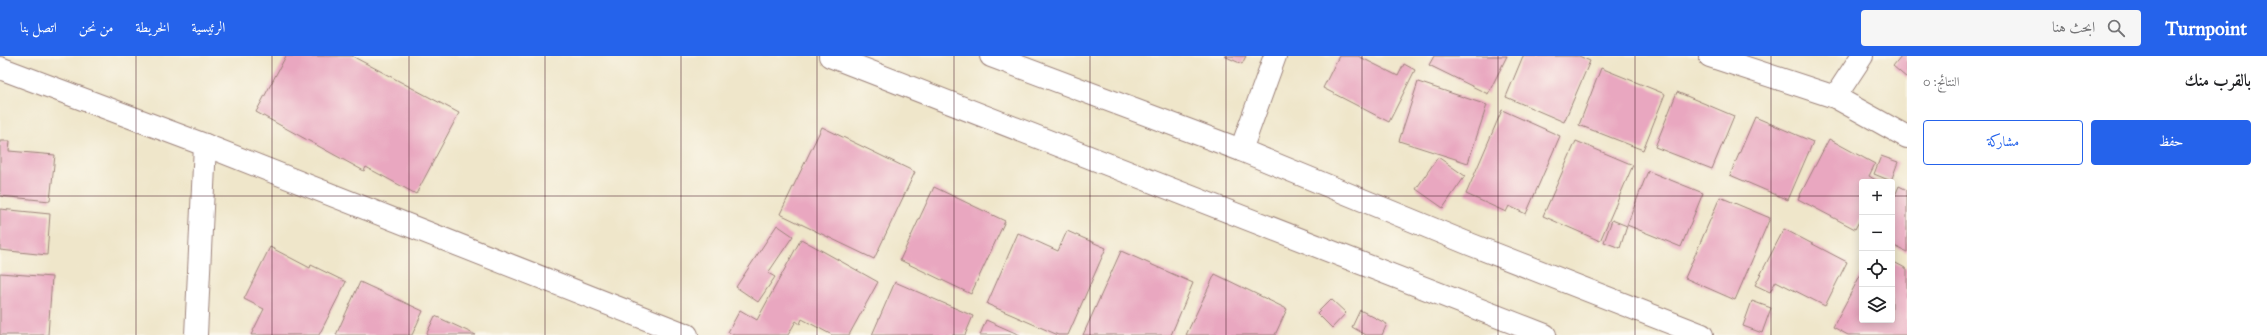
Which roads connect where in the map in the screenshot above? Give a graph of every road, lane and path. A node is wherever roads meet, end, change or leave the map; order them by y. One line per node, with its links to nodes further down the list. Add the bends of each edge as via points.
1 (830, 56): 14 (street)
2 (991, 56): 6 (street)
3 (1275, 56): 11 (street)
4 (1710, 56): 8 (street)
5 (1862, 56): 8 (street)
6 (1016, 61): 11 (street)
7 (0, 68): 10 (street)
8 (1835, 97): 9 (street)
9 (1907, 137)
10 (205, 145): 12 (street); 13 (street)
11 (1241, 150): 15 (street, via 1467,243)
12 (196, 335)
13 (687, 335)
14 (1545, 335)
15 (1702, 335)

